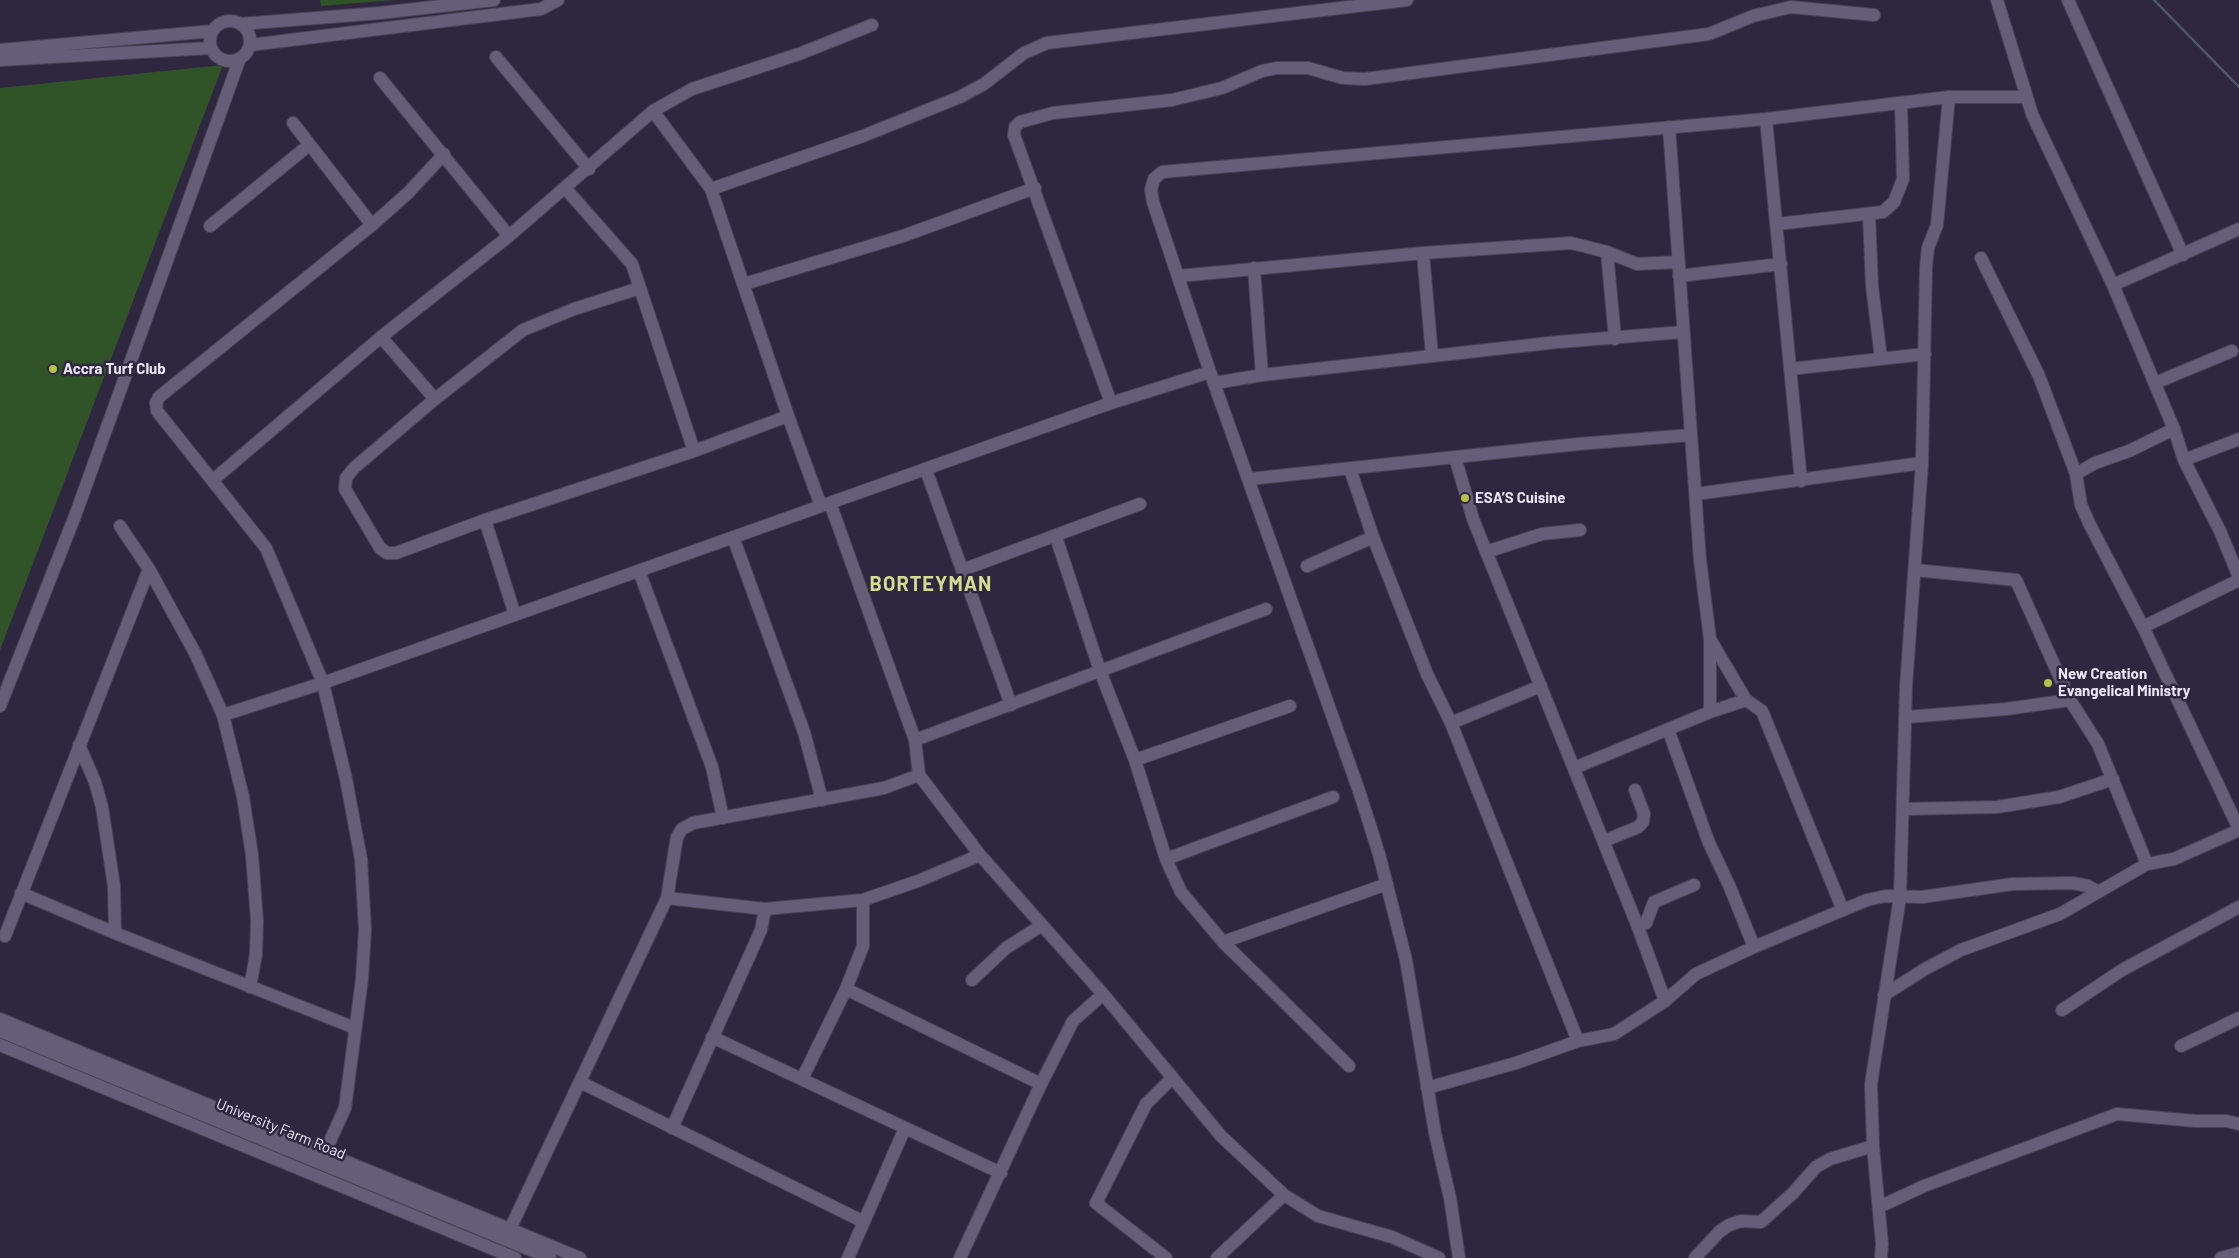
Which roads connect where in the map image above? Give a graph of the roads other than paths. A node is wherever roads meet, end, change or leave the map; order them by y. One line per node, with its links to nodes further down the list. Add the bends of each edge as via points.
1 (494, 0): 8 (street)
2 (558, 0): 11 (street, via 541,9)
3 (1408, 0): 30 (street, via 1047,42 1024,53 984,84 960,97 863,136)
4 (1997, 0): 19 (street)
5 (2068, 0): 39 (street)
6 (1775, 5): 7 (street); 29 (street, via 1703,35 1365,79 1343,78 1308,68 1276,68 1222,88 1172,100 1032,117 1020,122 1014,131)
7 (1874, 15)
8 (240, 24): 10 (street, via 222,23); 11 (street, via 248,33)
9 (872, 25): 21 (street, via 799,54 692,89)
10 (213, 31): 12 (street, via 210,38); 13 (street)
11 (250, 45): 15 (street)
12 (212, 48): 15 (street, via 223,60); 16 (street)
13 (0, 50)
14 (496, 57): 27 (street)
15 (240, 58): 102 (street, via 74,516)
16 (0, 60)
17 (380, 78): 26 (street)
18 (1949, 97): 19 (street); 20 (street); 53 (street, via 1937,226 1926,254)
19 (2026, 97): 47 (street)
20 (1901, 103): 22 (street); 31 (street, via 1903,179 1900,191 1883,212)
21 (653, 111): 27 (street); 30 (street)
22 (1766, 119): 24 (street); 32 (street)
23 (293, 123): 25 (street)
24 (1669, 127): 41 (street); 44 (street, via 1162,172 1154,179 1150,190)
25 (309, 145): 33 (street); 34 (street)
26 (444, 154): 33 (street); 36 (street)
27 (589, 169): 28 (street)
28 (564, 188): 36 (street); 48 (street, via 632,264)
29 (1035, 188): 46 (street, via 903,236); 61 (street)
30 (711, 189): 46 (street)
31 (1869, 214): 32 (street); 55 (street, via 1872,286)
32 (1777, 224): 42 (street)
33 (372, 225): 74 (street, via 159,397 157,411)
34 (210, 226)
35 (2239, 229): 39 (street)
36 (509, 236): 50 (street)
37 (1607, 252): 38 (street, via 1570,243); 41 (street, via 1637,264); 51 (street)
38 (1423, 253): 43 (street); 54 (street)
39 (2183, 255): 47 (street)
40 (1981, 258): 72 (street, via 2032,360)
41 (1678, 262): 45 (street)
42 (1781, 264): 45 (street); 56 (street)
43 (1254, 268): 44 (street); 57 (street)
44 (1179, 276): 58 (street)
45 (1679, 276): 49 (street)
46 (744, 284): 62 (street)
47 (2113, 285): 59 (street)
48 (640, 288): 60 (street, via 574,309 523,330); 66 (street)
49 (1683, 332): 51 (street); 64 (street)
50 (381, 337): 60 (street); 74 (street)
51 (1615, 339): 54 (street)
52 (2232, 351): 59 (street)
53 (1925, 354): 55 (street); 69 (street)
54 (1432, 356): 57 (street)
55 (1881, 358): 56 (street)
56 (1790, 369): 75 (street)
57 (1262, 375): 58 (street)
58 (1212, 378): 61 (street); 73 (street)
59 (2155, 383): 63 (street)
60 (435, 399): 79 (street, via 354,468 346,478 345,488 380,548 387,553 396,553)
61 (1111, 403): 70 (street)
62 (788, 416): 66 (street); 77 (street)
63 (2174, 429): 68 (street); 72 (street)
64 (1691, 435): 67 (street); 76 (street)
65 (2239, 439): 68 (street)
66 (694, 451): 79 (street)
67 (1455, 457): 71 (street); 85 (street)
68 (2184, 460): 91 (street, via 2220,530)
69 (1922, 463): 75 (street); 89 (street)
70 (926, 470): 77 (street); 88 (street)
71 (1350, 470): 73 (street); 84 (street)
72 (2076, 474): 94 (street, via 2080,505)
73 (1249, 478): 125 (street, via 1359,791)
74 (213, 480): 97 (street, via 266,548)
75 (1802, 481): 76 (street)
76 (1696, 494): 95 (street)
77 (825, 504): 82 (street); 109 (street)
78 (1140, 504): 83 (street)
79 (485, 520): 93 (street)
80 (120, 526): 87 (street)
81 (1580, 530): 85 (street, via 1542,534)
82 (733, 537): 90 (street); 117 (street, via 804,732)
83 (1056, 537): 88 (street); 96 (street)
84 (1373, 537): 86 (street); 107 (street)
85 (1486, 552): 98 (street)
86 (1307, 566)
87 (149, 569): 105 (street, via 195,652); 110 (street)
88 (962, 570): 101 (street)
89 (1915, 570): 100 (street, via 2016,580); 106 (street)
90 (639, 571): 93 (street); 119 (street, via 712,767)
91 (2239, 578): 94 (street)
92 (1266, 609): 96 (street)
93 (515, 615): 97 (street)
94 (2143, 627): 120 (street)
95 (1710, 640): 99 (street); 104 (street)
96 (1100, 671): 101 (street); 111 (street)
97 (323, 683): 105 (street); 150 (street, via 346,779 362,867 365,930)
98 (1541, 686): 107 (street); 112 (street)
99 (1746, 700): 104 (street); 133 (street, via 1762,711)
100 (2070, 700): 106 (street); 114 (street, via 2098,744)
101 (1011, 705): 109 (street)
102 (0, 706)
103 (1290, 706): 111 (street)
104 (1710, 712): 108 (street)
105 (223, 715): 142 (street, via 243,797 252,856 257,921)
106 (1906, 717): 118 (street)
107 (1451, 723): 153 (street)
108 (1668, 730): 112 (street); 140 (street, via 1709,843)
109 (915, 740): 113 (street)
110 (79, 745): 128 (street); 137 (street, via 102,807 114,886)
111 (1135, 760): 123 (street)
112 (1574, 768): 121 (street)
113 (919, 775): 117 (street, via 884,788); 122 (street)
114 (2114, 779): 118 (street, via 2059,797 1997,807); 124 (street)
115 (1635, 790): 121 (street, via 1644,814 1643,822)
116 (1333, 797): 123 (street)
117 (822, 800): 119 (street)
118 (1903, 809): 129 (street)
119 (723, 818): 130 (street, via 693,822 682,829 677,837)
120 (2239, 830): 124 (street, via 2174,860)
121 (1604, 841): 136 (street)
122 (980, 855): 131 (street, via 918,882); 135 (street)
123 (1166, 859): 139 (street, via 1181,892)
124 (2147, 864): 127 (street)
125 (1387, 884): 139 (street); 161 (street, via 1406,960)
126 (1694, 885): 136 (street, via 1654,902 1646,923)
127 (2098, 891): 129 (street, via 2072,883 2029,883 1922,898); 145 (street, via 2060,914 1961,950)
128 (21, 893): 137 (street); 138 (street)
129 (1900, 897): 133 (street, via 1886,896); 145 (street)
130 (667, 898): 134 (street); 159 (street)
131 (863, 900): 134 (street); 143 (street, via 863,946)
132 (2239, 907): 147 (street, via 2122,970)
133 (1842, 908): 140 (street)
134 (765, 909): 152 (street, via 761,930)
135 (1042, 925): 141 (street, via 1006,948); 144 (street)
136 (1638, 927): 146 (street)
137 (115, 933): 142 (street)
138 (5, 936)
139 (1223, 942): 156 (street)
140 (1754, 947): 146 (street, via 1696,974)
141 (972, 980)
142 (250, 987): 150 (street)
143 (846, 989): 158 (street); 160 (street)
144 (1103, 994): 157 (street); 160 (street, via 1073,1021)
145 (1884, 995): 165 (street, via 1871,1084)
146 (1666, 1002): 153 (street, via 1614,1034)
147 (2062, 1010)
148 (0, 1018): 166 (street)
149 (2239, 1018): 155 (street)
150 (355, 1028): 166 (street, via 345,1108)
151 (0, 1031): 174 (street, University Farm Road)
152 (712, 1036): 158 (street); 163 (street)
153 (1578, 1041): 161 (street, via 1516,1063)
154 (0, 1045): 173 (street, University Farm Road)
155 (2182, 1046)
156 (1349, 1066)
157 (1172, 1078): 168 (street, via 1221,1136); 178 (street, via 1146,1104 1096,1203)
158 (802, 1079): 164 (street)
159 (580, 1082): 163 (street); 171 (street)
160 (1041, 1084): 167 (street)
161 (1427, 1088): 181 (street)
162 (2239, 1124): 169 (street, via 2117,1114 1924,1186)
163 (672, 1128): 170 (street)
164 (906, 1128): 167 (street); 170 (street)
165 (1873, 1146): 169 (street); 182 (street, via 1830,1159 1816,1167 1761,1222 1741,1221 1729,1225)
166 (325, 1152): 171 (street)
167 (1000, 1173): 177 (street)
168 (1284, 1195): 179 (street); 180 (street, via 1318,1216 1392,1237)
169 (1879, 1207): 183 (street)
170 (864, 1222): 176 (street)
171 (510, 1229): 175 (street)
172 (2239, 1253): 184 (street)
173 (516, 1258)
174 (550, 1258)
175 (580, 1258)
176 (848, 1258)
177 (960, 1258)
178 (1166, 1258)
179 (1217, 1258)
180 (1439, 1258)
181 (1459, 1258)
182 (1695, 1258)
183 (1881, 1258)
184 (2221, 1258)

